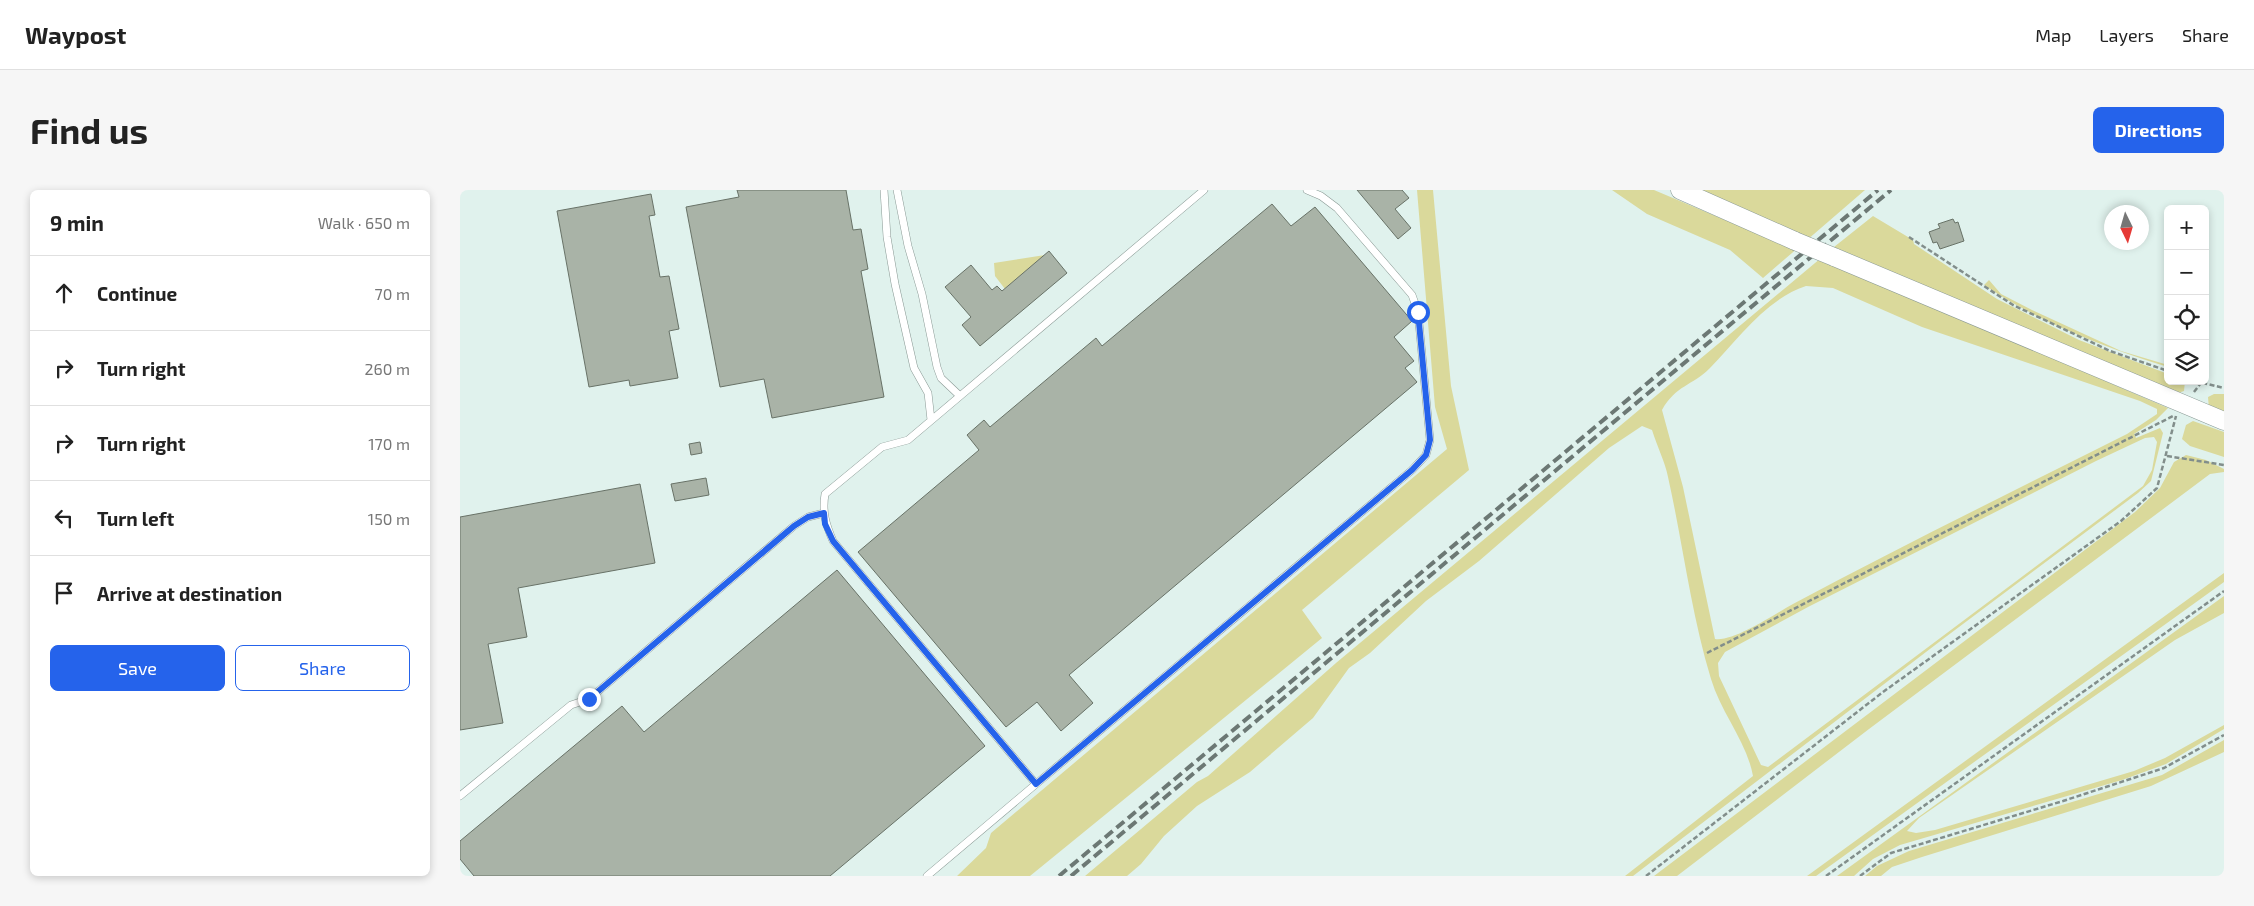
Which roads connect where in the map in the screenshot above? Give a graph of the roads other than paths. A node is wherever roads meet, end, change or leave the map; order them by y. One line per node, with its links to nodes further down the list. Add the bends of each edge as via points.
1 (884, 190): 7 (lane, via 895,284 914,368 928,392)
2 (897, 190): 6 (lane, via 937,368 941,378)
3 (1204, 190): 6 (lane)
4 (1307, 190): 10 (lane, via 1337,208 1412,295 1418,312 1428,400 1430,440 1426,455)
5 (1680, 190): 8 (street, bridge, via 2181,410)
6 (960, 396): 7 (lane)
7 (931, 420): 9 (lane, via 908,440 882,447 825,494)
8 (2224, 421)
9 (824, 513): 10 (lane, via 833,541); 11 (lane, via 808,517 794,526 589,699 571,705)
10 (1036, 784): 12 (lane)
11 (460, 796)
12 (926, 876)

